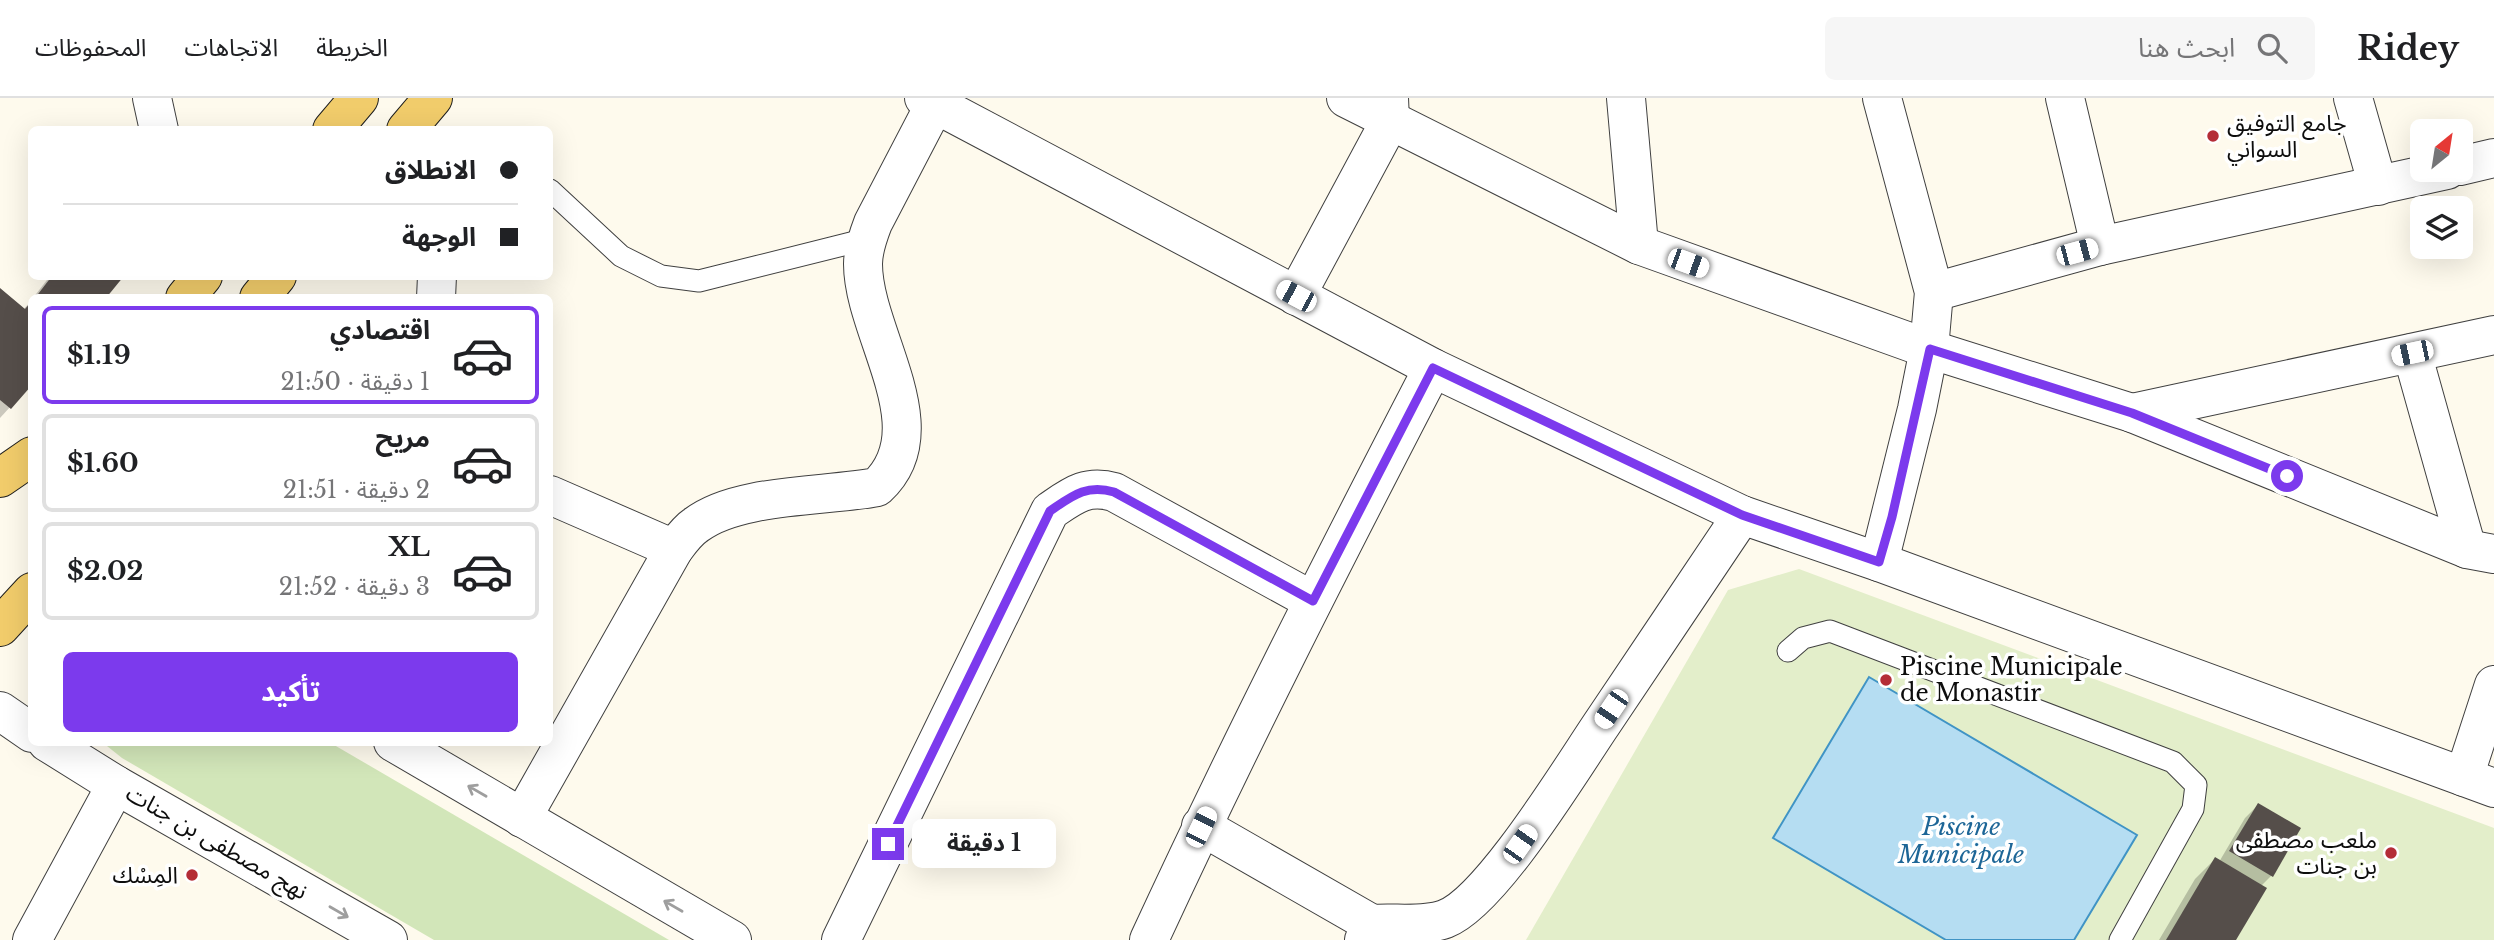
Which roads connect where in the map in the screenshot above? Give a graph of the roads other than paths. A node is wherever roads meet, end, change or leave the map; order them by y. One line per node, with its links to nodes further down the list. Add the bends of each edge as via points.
1 (152, 98): 11 (street)
2 (359, 98): 12 (main road)
3 (433, 98): 13 (main road)
4 (1346, 98): 10 (street)
5 (1626, 98): 20 (street)
6 (1882, 98): 24 (street)
7 (2065, 98): 21 (street)
8 (2354, 98): 17 (street)
9 (930, 101): 19 (street); 27 (street)
10 (1390, 110): 20 (street); 27 (street)
11 (158, 126)
12 (335, 126)
13 (409, 126)
14 (2494, 158): 15 (street)
15 (2473, 163)
16 (2410, 179): 17 (street)
17 (2378, 187): 21 (street)
18 (553, 193): 19 (lane, via 621,256 661,276 699,281)
19 (867, 239): 38 (street, via 863,278 875,331 899,396 902,427 899,456 889,476 877,487 855,492 815,494 720,511 695,525)
20 (1639, 245): 29 (street)
21 (2100, 246): 24 (street)
22 (201, 280): 25 (main road)
23 (274, 280): 26 (main road)
24 (1934, 292): 29 (street)
25 (188, 294)
26 (262, 294)
27 (1296, 296): 31 (street)
28 (2494, 335): 30 (street)
29 (1930, 349): 32 (street); 40 (street)
30 (2412, 353): 32 (street); 39 (street)
31 (1433, 368): 37 (street); 42 (street)
32 (2132, 413): 39 (street)
33 (28, 459): 34 (main road)
34 (0, 480): 35 (main road)
35 (28, 492)
36 (553, 496): 38 (street)
37 (1742, 515): 40 (street); 54 (street, via 1520,844 1474,899 1444,919)
38 (674, 549): 52 (street)
39 (2481, 551)
40 (1879, 562): 50 (street)
41 (28, 596): 43 (main road)
42 (1313, 601): 53 (street); 58 (street, via 1114,492 1081,491 1050,511)
43 (0, 627)
44 (1788, 650): 60 (lane, via 1803,638 1830,631 2173,762 2196,785 2193,810)
45 (2494, 685): 50 (street)
46 (0, 711): 47 (street)
47 (28, 730)
48 (53, 746): 51 (street, نهج مصطفى بن جنات)
49 (400, 746): 52 (street, one-way to 49)
50 (2479, 782)
51 (116, 785): 55 (street); 56 (street, نهج مصطفى بن جنات, one-way to 56)
52 (522, 818): 57 (street, one-way to 52)
53 (1201, 827): 54 (street); 59 (street)
54 (1368, 932)
55 (32, 940)
56 (388, 940)
57 (732, 940)
58 (841, 940)
59 (1149, 940)
60 (2120, 940)

